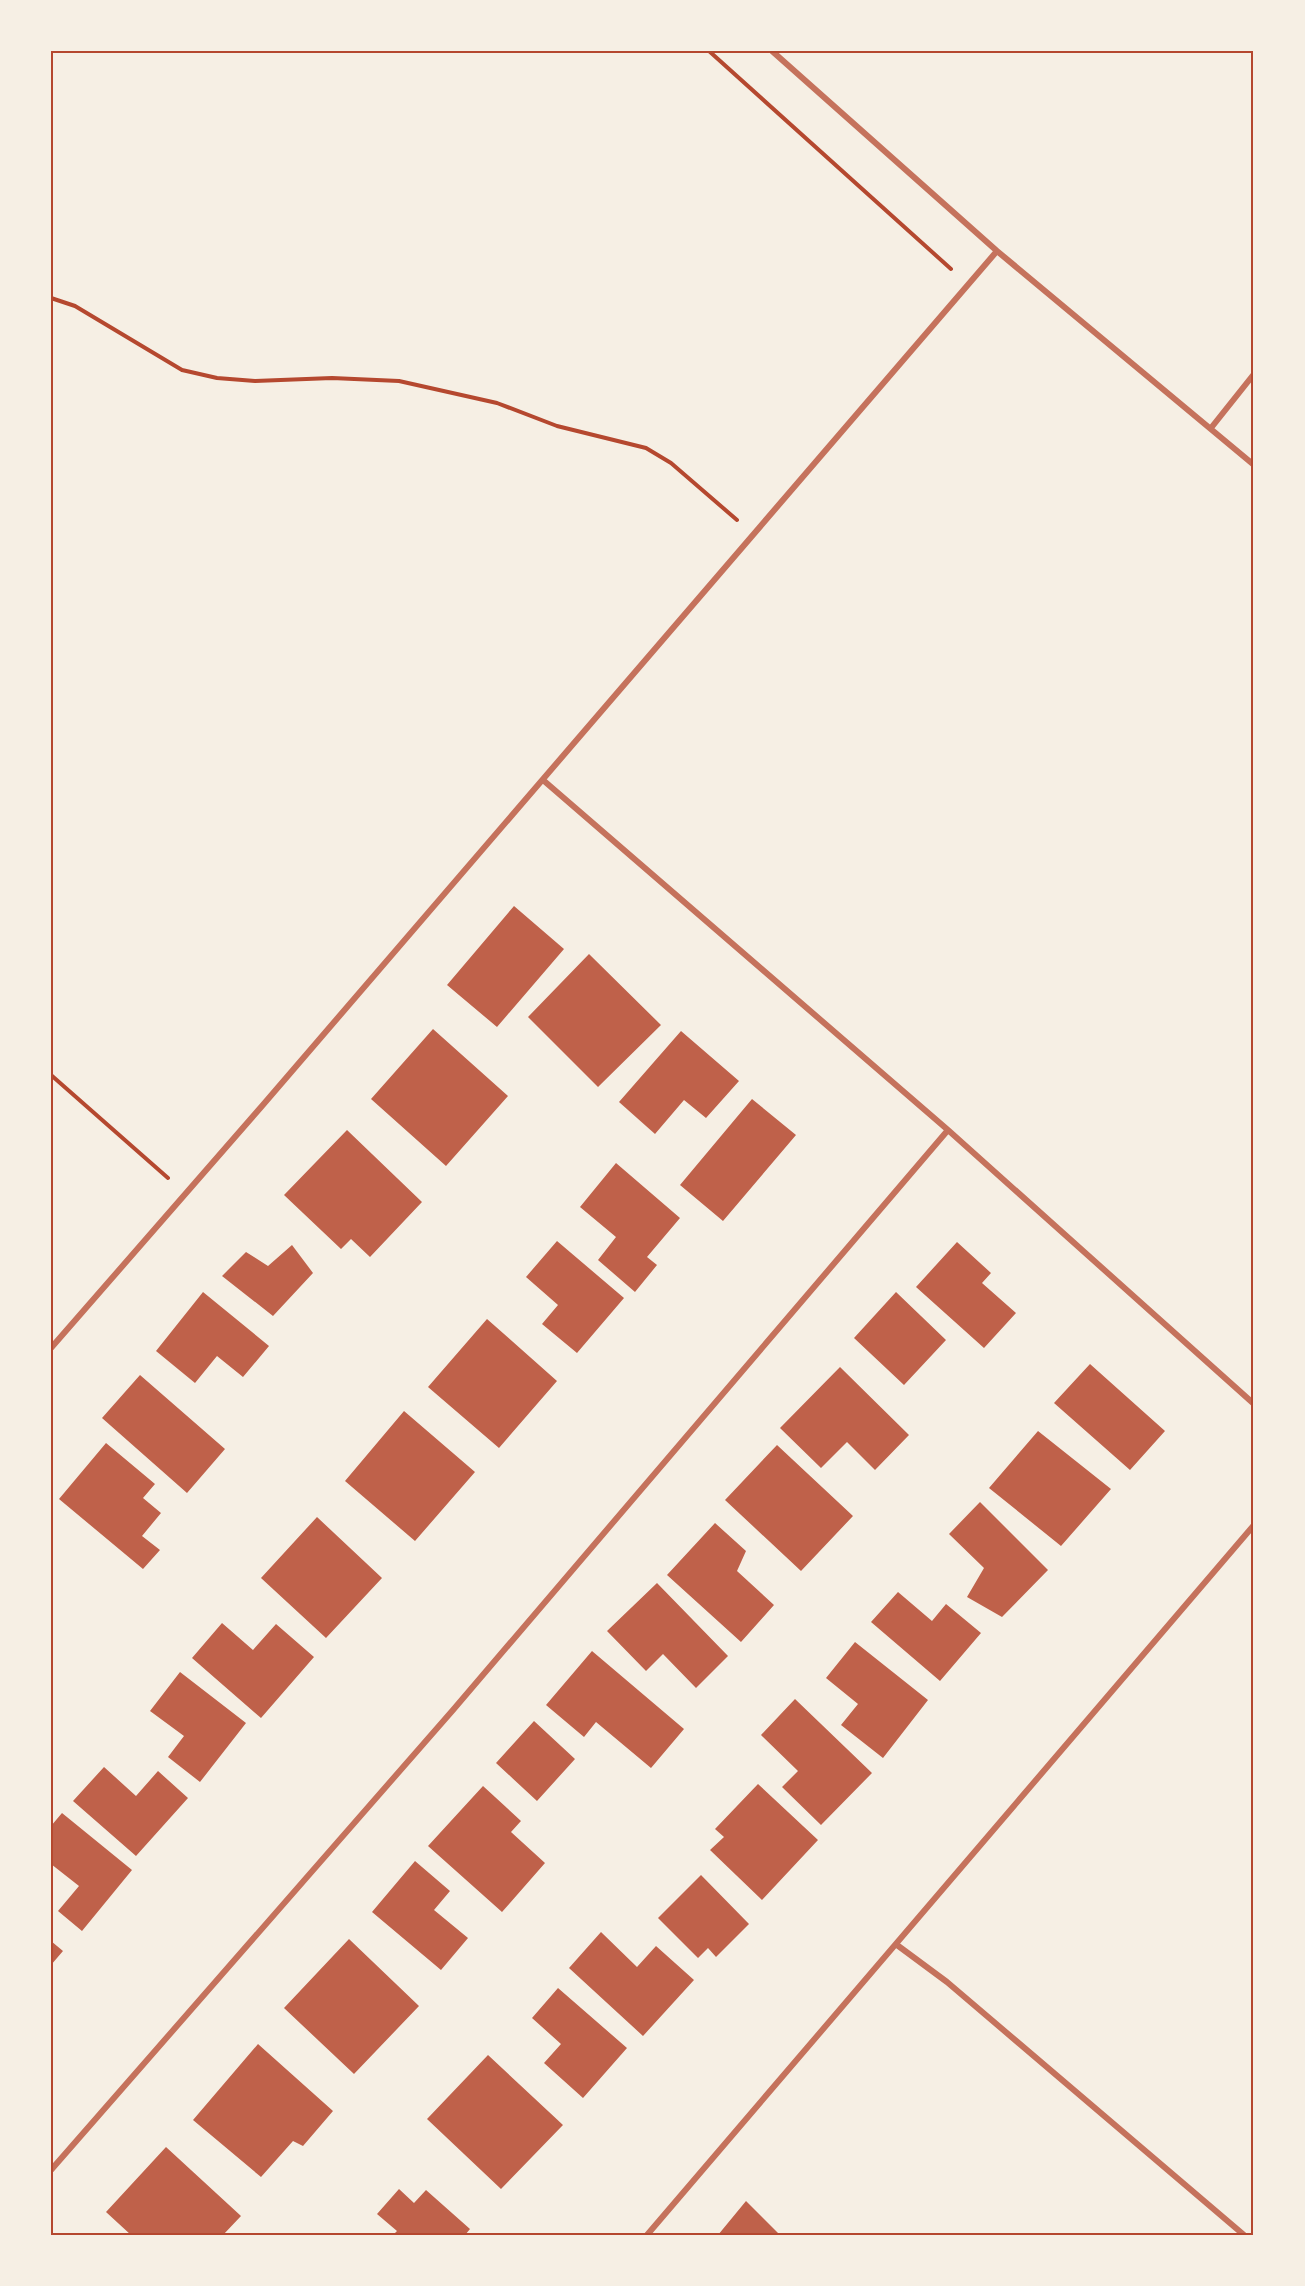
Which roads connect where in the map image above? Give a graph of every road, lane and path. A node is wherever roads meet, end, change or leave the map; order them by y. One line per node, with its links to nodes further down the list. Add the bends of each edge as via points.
1 (709, 51): 4 (path)
2 (772, 51): 3 (street)
3 (997, 251): 4 (street); 7 (street)
4 (968, 285): 9 (street)
5 (51, 298): 9 (path, via 75,306 182,370 255,381 399,381 497,403 557,426 646,448 671,463)
6 (1254, 374): 7 (street)
7 (1211, 428): 8 (street)
8 (1254, 465)
9 (754, 535): 10 (street)
10 (543, 780): 12 (street); 13 (street)
11 (51, 1076): 13 (path)
12 (948, 1131): 15 (street); 18 (street, via 453,1710)
13 (185, 1193): 14 (street)
14 (51, 1348)
15 (1254, 1404)
16 (1254, 1525): 17 (street)
17 (897, 1945): 19 (street); 20 (street, via 947,1982)
18 (51, 2170)
19 (647, 2235)
20 (1244, 2235)

